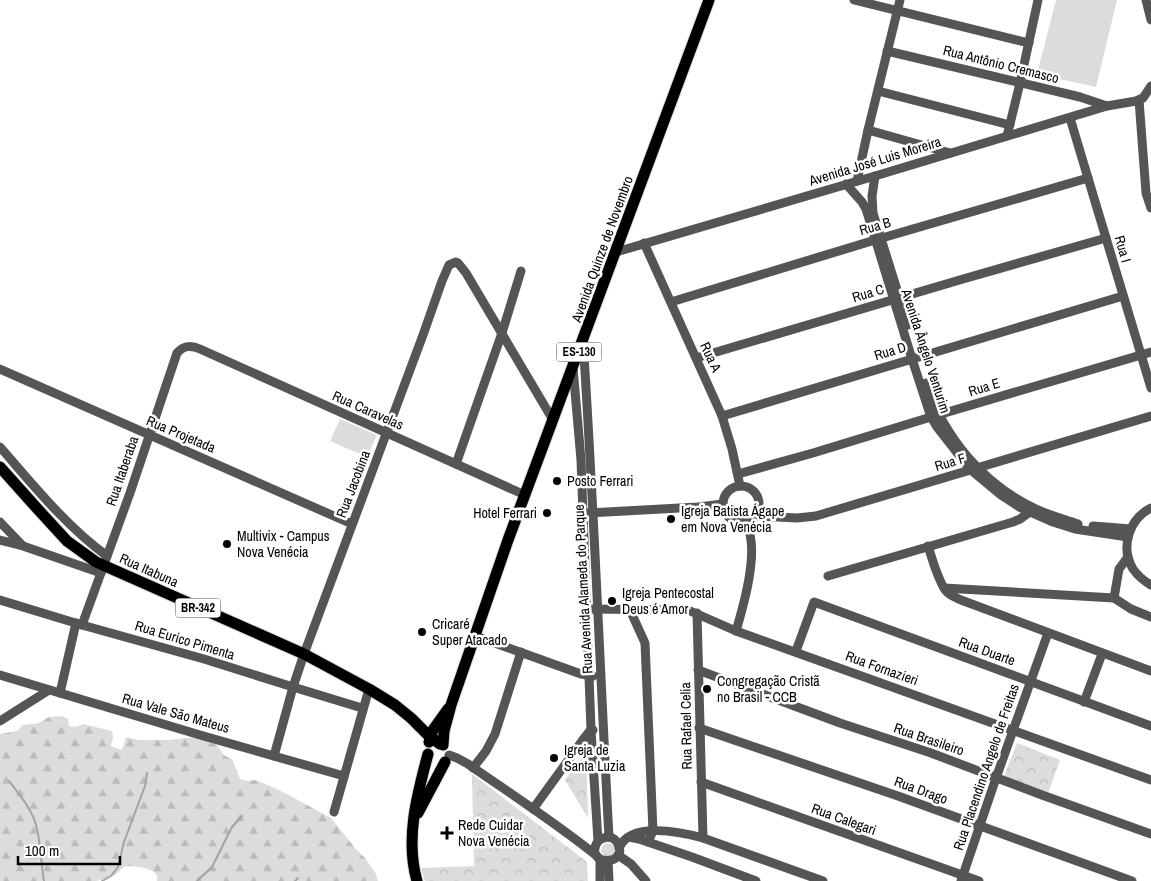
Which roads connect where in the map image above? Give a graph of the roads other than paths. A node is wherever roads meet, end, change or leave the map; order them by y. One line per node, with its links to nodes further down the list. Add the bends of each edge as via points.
1 (709, 0): 30 (main road, Avenida Quinze de Novembro / ES-130)
2 (854, 0): 7 (street)
3 (900, 0): 7 (street)
4 (1027, 0): 6 (street)
5 (1146, 0): 8 (street)
6 (1038, 1): 9 (street)
7 (897, 10): 9 (street); 10 (street)
8 (1151, 20)
9 (1029, 43): 11 (street)
10 (887, 51): 11 (street, Rua Antônio Cremasco); 13 (street)
11 (1020, 84): 15 (street, Rua Antônio Cremasco); 17 (street)
12 (1151, 86): 14 (street)
13 (878, 91): 17 (street); 18 (street)
14 (1141, 99): 15 (street, Avenida José Luis Moreira); 20 (street)
15 (1107, 106): 16 (street, Avenida José Luis Moreira)
16 (1070, 118): 19 (street, Avenida José Luis Moreira); 23 (street, Rua I)
17 (1010, 125): 19 (street)
18 (868, 130): 21 (street); 24 (street)
19 (1007, 136): 21 (street, Avenida José Luis Moreira)
20 (1146, 138): 26 (street, via 1146,193)
21 (951, 153): 22 (street, Avenida José Luis Moreira)
22 (875, 176): 24 (street, Avenida José Luis Moreira); 28 (street, Avenida Ângelo Venturim, via 872,206)
23 (1088, 178): 27 (street, Rua I); 28 (street, Rua B)
24 (857, 181): 25 (street, Avenida José Luis Moreira)
25 (846, 184): 28 (street, Avenida Ângelo Venturim, via 862,202); 29 (street, Avenida José Luis Moreira)
26 (1151, 208)
27 (1106, 238): 32 (street, Rua I); 33 (street, Rua C)
28 (878, 239): 33 (street, Avenida Ângelo Venturim); 34 (street, Rua B)
29 (644, 244): 30 (street, Avenida José Luis Moreira); 34 (street, Rua A)
30 (616, 252): 36 (main road, Avenida Quinze de Novembro / ES-130)
31 (521, 271): 35 (street)
32 (1123, 296): 38 (street, Rua I); 40 (street, Rua D)
33 (897, 299): 39 (street, Rua C); 40 (street, Avenida Ângelo Venturim)
34 (671, 302): 39 (street, Rua A)
35 (502, 332): 47 (street); 48 (street, Rua Jacobina, via 466,273 456,262 449,265); 51 (street)
36 (583, 340): 41 (main road, Avenida Quinze de Novembro / ES-130); 61 (street, Rua Avenida Alameda do Parque)
37 (200, 349): 48 (street, Rua Caravelas); 49 (street, Rua Itaberaba, via 188,346 177,353)
38 (1146, 353): 43 (street, Rua I); 45 (street, Rua E)
39 (696, 358): 44 (street, Rua A)
40 (914, 358): 44 (street, Rua D); 45 (street, Avenida Ângelo Venturim)
41 (573, 368): 47 (main road, Avenida Quinze de Novembro / ES-130); 60 (street)
42 (0, 369): 49 (street, Rua Projetada)
43 (1151, 388)
44 (722, 416): 54 (street, Rua A)
45 (935, 416): 53 (street, Avenida Ângelo Venturim, via 946,438); 54 (street, Rua E)
46 (1151, 416): 53 (street, Rua F)
47 (553, 420): 56 (main road, Avenida Quinze de Novembro / ES-130)
48 (387, 433): 51 (street, Rua Caravelas); 65 (street, Rua Jacobina)
49 (149, 435): 65 (street, Rua Projetada); 71 (street, Rua Itaberaba)
50 (0, 447): 71 (street, via 95,547)
51 (456, 464): 56 (street, Rua Caravelas)
52 (0, 467): 71 (main road, Rua Itabuna / BR-342, via 67,541)
53 (975, 469): 59 (street, Avenida Ângelo Venturim, via 1001,495); 62 (street, Rua F, via 816,516)
54 (738, 474): 55 (street, Rua A)
55 (740, 486): 57 (street, via 730,490); 62 (street, via 751,490 758,498)
56 (525, 495): 85 (main road, Avenida Quinze de Novembro / ES-130)
57 (723, 504): 61 (street); 64 (street, via 728,516)
58 (1151, 508): 66 (street, via 1137,518)
59 (1032, 511): 66 (street, Avenida Ângelo Venturim, via 1075,529); 69 (street, via 1013,522)
60 (583, 513): 61 (street); 77 (street)
61 (593, 513): 78 (street, Rua Avenida Alameda do Parque)
62 (755, 516): 64 (street)
63 (0, 522): 68 (street)
64 (745, 522): 83 (street, via 752,541 749,582)
65 (352, 524): 88 (street, Rua Jacobina)
66 (1129, 533): 70 (street)
67 (0, 540): 68 (street)
68 (23, 546): 71 (street)
69 (928, 546): 72 (street); 74 (street)
70 (1128, 557): 73 (street, via 1141,579); 75 (street, via 1119,569)
71 (104, 565): 82 (street, Rua Itaberaba); 88 (main road, Rua Itabuna / BR-342)
72 (828, 576)
73 (1151, 585)
74 (944, 588): 75 (street); 84 (street, via 961,600)
75 (1114, 598): 81 (street)
76 (0, 600): 82 (street, Rua Eurico Pimenta)
77 (587, 609): 78 (street, Rua Fornazieri); 93 (street)
78 (599, 609): 79 (street, Rua Fornazieri); 94 (street, Rua Avenida Alameda do Parque)
79 (630, 610): 80 (street, Rua Fornazieri, via 688,610); 121 (street, via 645,643)
80 (697, 613): 83 (street, Rua Fornazieri); 90 (street, Rua Rafael Celia)
81 (1151, 617)
82 (79, 624): 96 (street, Rua Eurico Pimenta); 99 (street, Rua Itaberaba)
83 (736, 631): 86 (street, Rua Fornazieri)
84 (1048, 633): 89 (street); 95 (street, Rua Placendino Angelo de Freitas)
85 (475, 636): 87 (street); 102 (main road, Avenida Quinze de Novembro / ES-130)
86 (796, 651): 95 (street, Rua Duarte, via 814,602); 109 (street, Rua Fornazieri)
87 (521, 652): 93 (street); 112 (street, via 495,734)
88 (304, 654): 96 (street, Rua Jacobina); 97 (main road, Rua Itabuna / BR-342)
89 (1102, 654): 91 (street); 100 (street)
90 (698, 670): 107 (street, Rua Rafael Celia); 114 (street, Rua Brasileiro)
91 (1151, 671)
92 (0, 675): 98 (street, Rua Vale São Mateus)
93 (589, 676): 94 (street); 108 (street)
94 (600, 677): 106 (street, Rua Avenida Alameda do Parque)
95 (1030, 682): 100 (street, Rua Duarte); 109 (street, Rua Placendino Angelo de Freitas)
96 (293, 687): 101 (street, Rua Eurico Pimenta); 111 (street, Rua Jacobina)
97 (368, 688): 101 (street); 104 (main road, Rua Itabuna / BR-342)
98 (49, 690): 99 (street, Rua Vale São Mateus); 103 (street)
99 (60, 693): 111 (street, Rua Vale São Mateus)
100 (1084, 702): 105 (street, Rua Duarte)
101 (362, 708): 113 (street)
102 (449, 708): 104 (main road, via 434,719); 110 (main road, ES-130)
103 (0, 721)
104 (416, 722): 110 (main road, BR-342)
105 (1151, 726)
106 (603, 728): 108 (street); 124 (street, Rua Avenida Alameda do Parque)
107 (699, 728): 116 (street, Rua Rafael Celia); 120 (street, Rua Drago)
108 (591, 730): 117 (street); 128 (street)
109 (1013, 730): 114 (street, Rua Placendino Angelo de Freitas); 115 (street, Rua Fornazieri)
110 (438, 751): 112 (street); 119 (main road); 119 (main road, via 418,792)
111 (274, 756): 113 (street, Rua Vale São Mateus)
112 (473, 768): 117 (street)
113 (344, 776): 118 (street)
114 (996, 778): 120 (street, Rua Placendino Angelo de Freitas); 122 (street, Rua Brasileiro)
115 (1151, 780)
116 (701, 782): 125 (street, Rua Rafael Celia); 131 (street, Rua Calegari)
117 (533, 809): 126 (street)
118 (334, 812)
119 (414, 821): 132 (main road, via 412,850)
120 (979, 825): 131 (street, Rua Placendino Angelo de Freitas); 139 (street, Rua Drago)
121 (653, 831): 123 (street); 125 (street); 127 (street)
122 (1151, 834)
123 (628, 836): 124 (street); 127 (street); 129 (street)
124 (611, 838): 128 (street, via 605,837); 129 (street, via 616,840)
125 (703, 838): 137 (street)
126 (578, 841): 128 (street); 130 (street)
127 (648, 842): 136 (street)
128 (597, 843): 130 (street, via 595,848)
129 (618, 851): 130 (street, via 615,858); 135 (street)
130 (602, 859): 133 (street); 134 (street)
131 (962, 878): 138 (street, Rua Calegari)
132 (417, 881)
133 (600, 881)
134 (609, 881)
135 (646, 881)
136 (756, 881)
137 (823, 881)
138 (979, 881)
139 (1132, 881)

